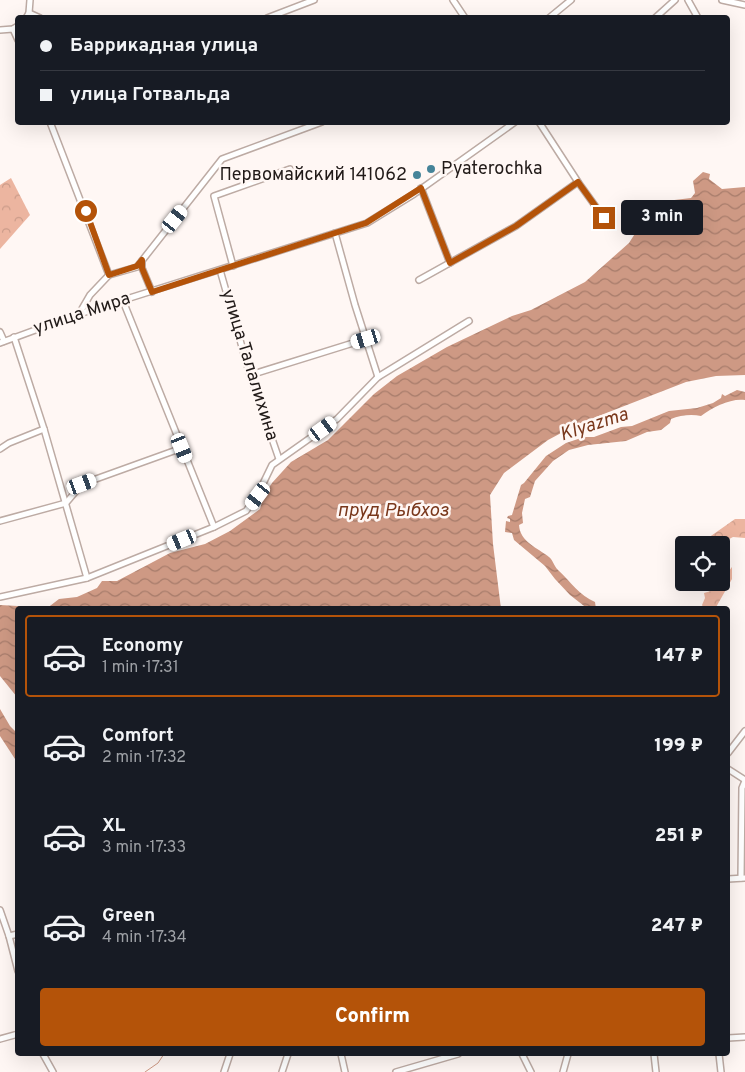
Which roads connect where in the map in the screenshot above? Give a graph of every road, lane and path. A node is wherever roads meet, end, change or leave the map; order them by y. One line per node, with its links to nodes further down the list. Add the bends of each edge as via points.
1 (30, 0): 9 (street)
2 (314, 0): 10 (street)
3 (453, 0): 11 (street)
4 (571, 0): 12 (street)
5 (675, 0): 13 (street)
6 (688, 0): 14 (street)
7 (722, 0): 8 (street)
8 (745, 5)
9 (28, 15)
10 (275, 15)
11 (463, 15)
12 (553, 15)
13 (658, 15)
14 (696, 15)
15 (15, 27): 16 (street)
16 (0, 30)
17 (51, 125): 30 (street)
18 (314, 125): 26 (street, via 222,159)
19 (511, 125): 23 (street, улица Мира)
20 (541, 125): 22 (street)
21 (290, 169): 28 (street, via 214,196)
22 (578, 182): 24 (street); 27 (street, via 516,226)
23 (421, 188): 25 (street, улица Мира, via 366,223); 27 (street)
24 (604, 218)
25 (335, 233): 28 (street, улица Мира); 38 (street)
26 (142, 260): 30 (street, via 137,266); 32 (street)
27 (450, 263): 31 (street)
28 (233, 266): 29 (street, улица Мира)
29 (220, 270): 32 (street, улица Мира); 40 (street, улица Талалихина)
30 (109, 275): 34 (street, via 90,295)
31 (419, 280)
32 (152, 292): 33 (street, улица Мира)
33 (123, 301): 34 (street, улица Мира); 43 (street)
34 (79, 314): 37 (street, улица Мира)
35 (469, 321): 41 (street)
36 (0, 332): 39 (street)
37 (14, 337): 39 (street, улица Мира); 42 (street)
38 (366, 339): 40 (street); 41 (street)
39 (2, 342)
40 (250, 375): 45 (street, улица Талалихина)
41 (378, 377): 45 (street, via 337,419)
42 (44, 429): 44 (street); 46 (street)
43 (182, 448): 46 (street, via 82,484); 48 (street)
44 (0, 449)
45 (279, 459): 48 (street, via 272,465 258,496 246,511)
46 (66, 503): 47 (street); 49 (street)
47 (0, 521)
48 (214, 527): 49 (street)
49 (88, 578): 50 (street)
50 (0, 597)
51 (745, 731): 52 (street)
52 (730, 750)
53 (730, 771): 54 (street)
54 (745, 781): 55 (street, via 742,788)
55 (744, 844): 56 (street)
56 (743, 878): 57 (street)
57 (730, 879)
58 (0, 910): 60 (street)
59 (15, 935): 60 (street)
60 (9, 936): 61 (street)
61 (15, 959)
62 (15, 1035): 65 (street)
63 (745, 1037): 64 (street)
64 (730, 1038)
65 (0, 1039)
66 (44, 1056): 75 (street)
67 (229, 1056): 76 (street)
68 (287, 1056): 77 (street)
69 (341, 1056): 78 (street)
70 (451, 1056): 79 (street)
71 (523, 1056): 80 (street)
72 (568, 1056): 81 (street)
73 (654, 1056): 82 (street)
74 (719, 1056): 83 (street)
75 (53, 1072)
76 (224, 1072)
77 (282, 1072)
78 (345, 1072)
79 (396, 1072)
80 (531, 1072)
81 (564, 1072)
82 (656, 1072)
83 (720, 1072)

